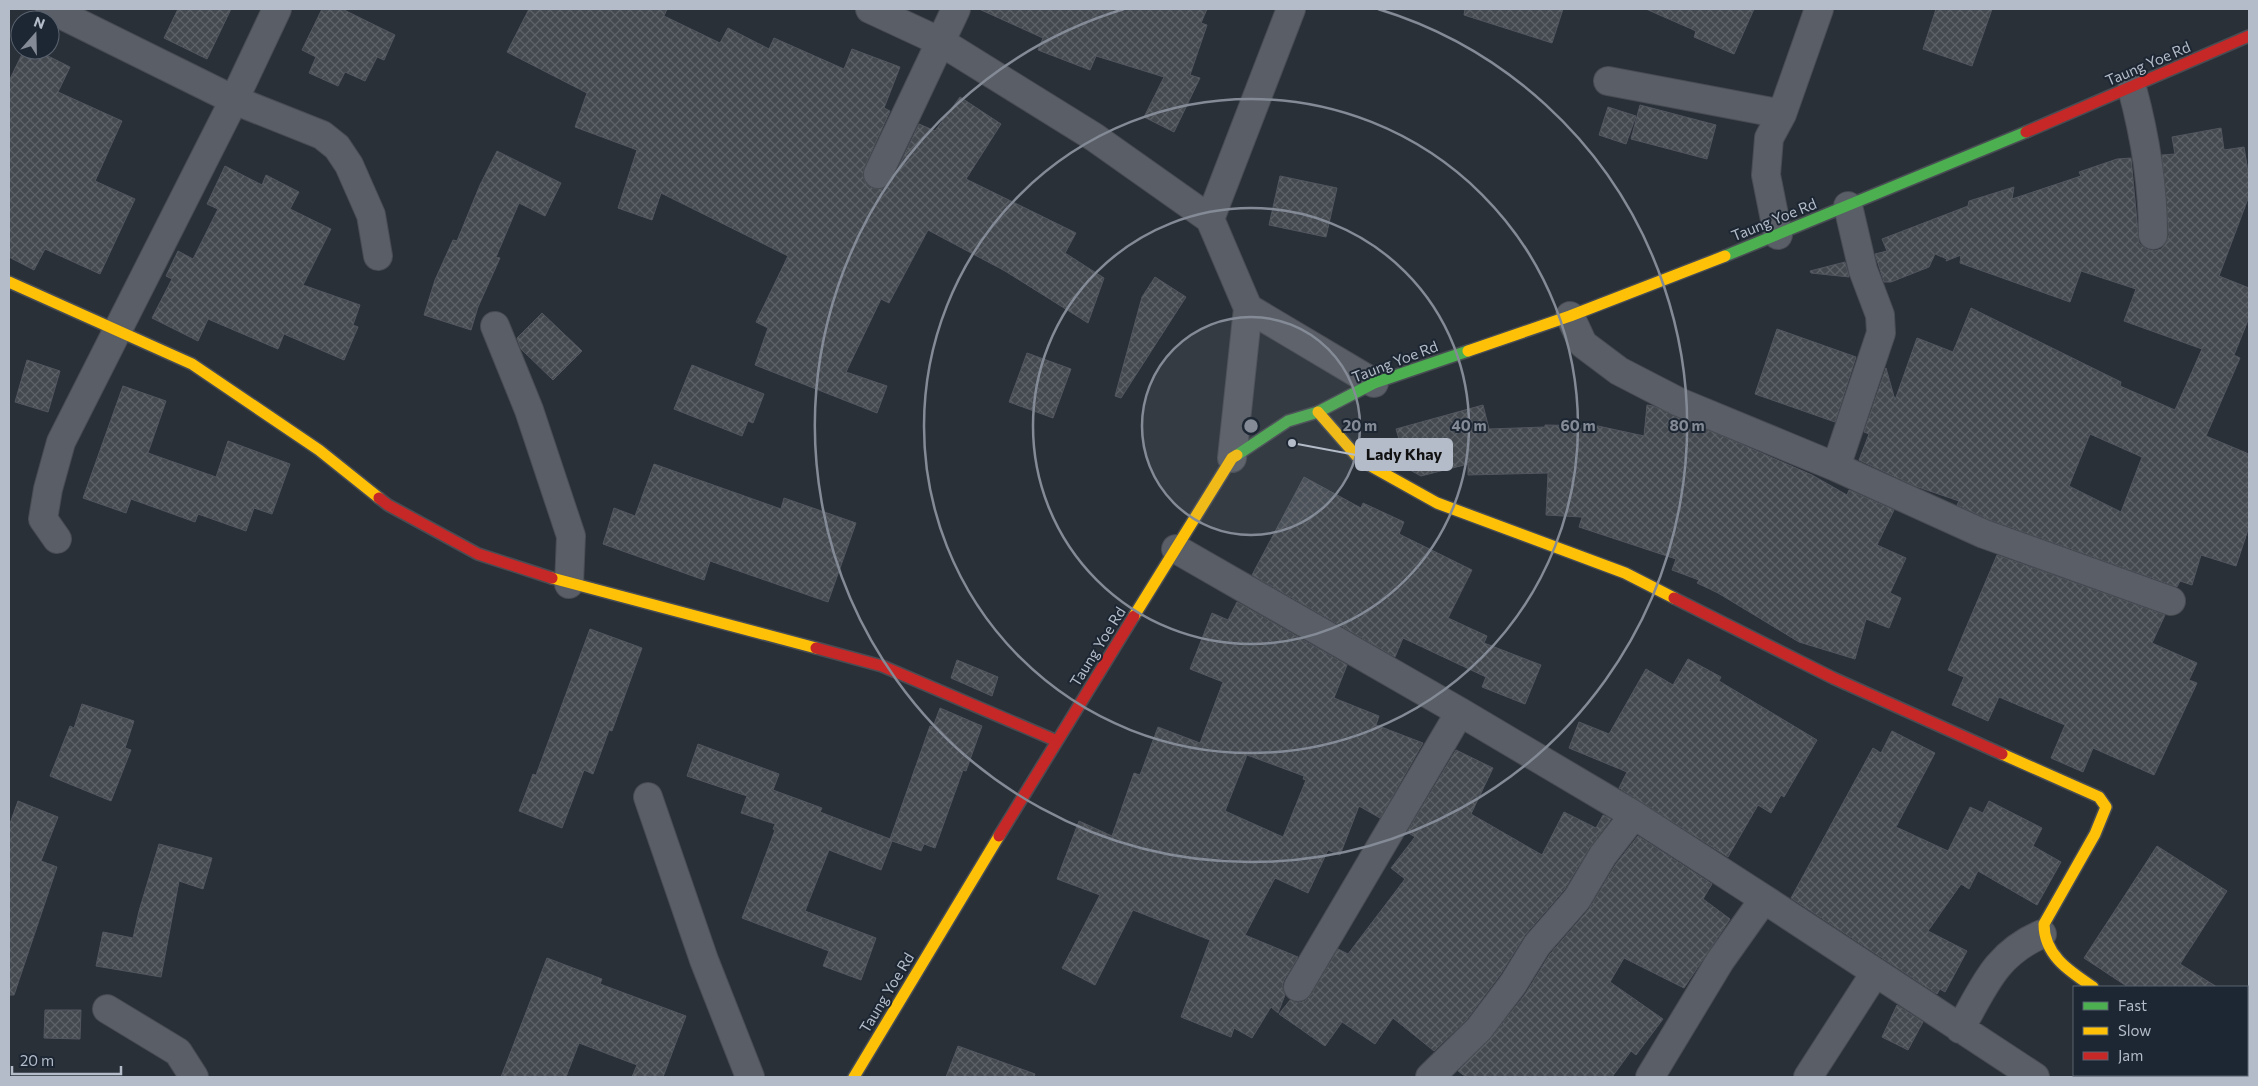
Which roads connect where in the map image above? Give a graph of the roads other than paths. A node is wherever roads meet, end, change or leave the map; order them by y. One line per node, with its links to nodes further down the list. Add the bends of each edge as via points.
1 (50, 9): 11 (street)
2 (277, 9): 11 (street)
3 (870, 9): 8 (street)
4 (956, 9): 8 (street)
5 (1291, 9): 15 (street)
6 (1819, 9): 12 (street)
7 (2249, 36): 10 (street, Taung Yoe Rd)
8 (941, 42): 13 (street); 15 (street, via 1094,137)
9 (1608, 81): 12 (street)
10 (2132, 88): 14 (street, Taung Yoe Rd); 17 (street, via 2153,194)
11 (234, 100): 18 (street, via 322,135 337,147 349,165 371,215); 23 (street)
12 (1782, 114): 16 (street, via 1769,138 1766,175)
13 (878, 174)
14 (1848, 206): 16 (street, Taung Yoe Rd); 27 (street, via 1863,270 1880,314 1881,333)
15 (1210, 219): 20 (street)
16 (1778, 235): 21 (street, Taung Yoe Rd)
17 (2153, 235)
18 (378, 256)
19 (9, 282): 23 (street)
20 (1248, 308): 24 (street); 26 (street)
21 (1570, 316): 24 (street, Taung Yoe Rd); 27 (street, via 1583,344 1618,371 1679,402)
22 (495, 326): 30 (street, via 529,410 571,536)
23 (116, 331): 28 (street, via 61,442 43,519); 30 (street, via 192,364 319,450 388,505 478,554)
24 (1374, 383): 25 (street, Taung Yoe Rd)
25 (1318, 412): 26 (street, Taung Yoe Rd, via 1288,421); 37 (street, via 1360,460 1437,503 1625,573 1833,678 2099,797 2106,807 2095,834 2044,924)
26 (1232, 458): 29 (street, Taung Yoe Rd)
27 (1836, 467): 31 (street, via 1984,534)
28 (57, 538)
29 (1176, 549): 32 (street); 33 (street, Taung Yoe Rd)
30 (569, 584): 33 (street, via 743,627 882,666)
31 (2171, 601)
32 (1460, 712): 35 (street); 40 (street)
33 (1057, 741): 45 (street, Taung Yoe Rd)
34 (648, 797): 44 (street, via 704,960)
35 (1634, 815): 36 (street); 46 (street, via 1602,855 1577,899 1537,945 1513,984 1478,1029)
36 (1764, 899): 38 (street); 47 (street, via 1720,961)
37 (2042, 934): 39 (street, via 2065,968); 42 (street, via 2013,949 1994,968)
38 (1875, 973): 42 (street); 48 (street)
39 (2092, 986)
40 (1298, 987)
41 (107, 1008): 43 (street, via 178,1052)
42 (1960, 1029): 49 (street)
43 (194, 1077)
44 (750, 1077)
45 (854, 1077)
46 (1430, 1077)
47 (1650, 1077)
48 (1808, 1077)
49 (2035, 1077)

